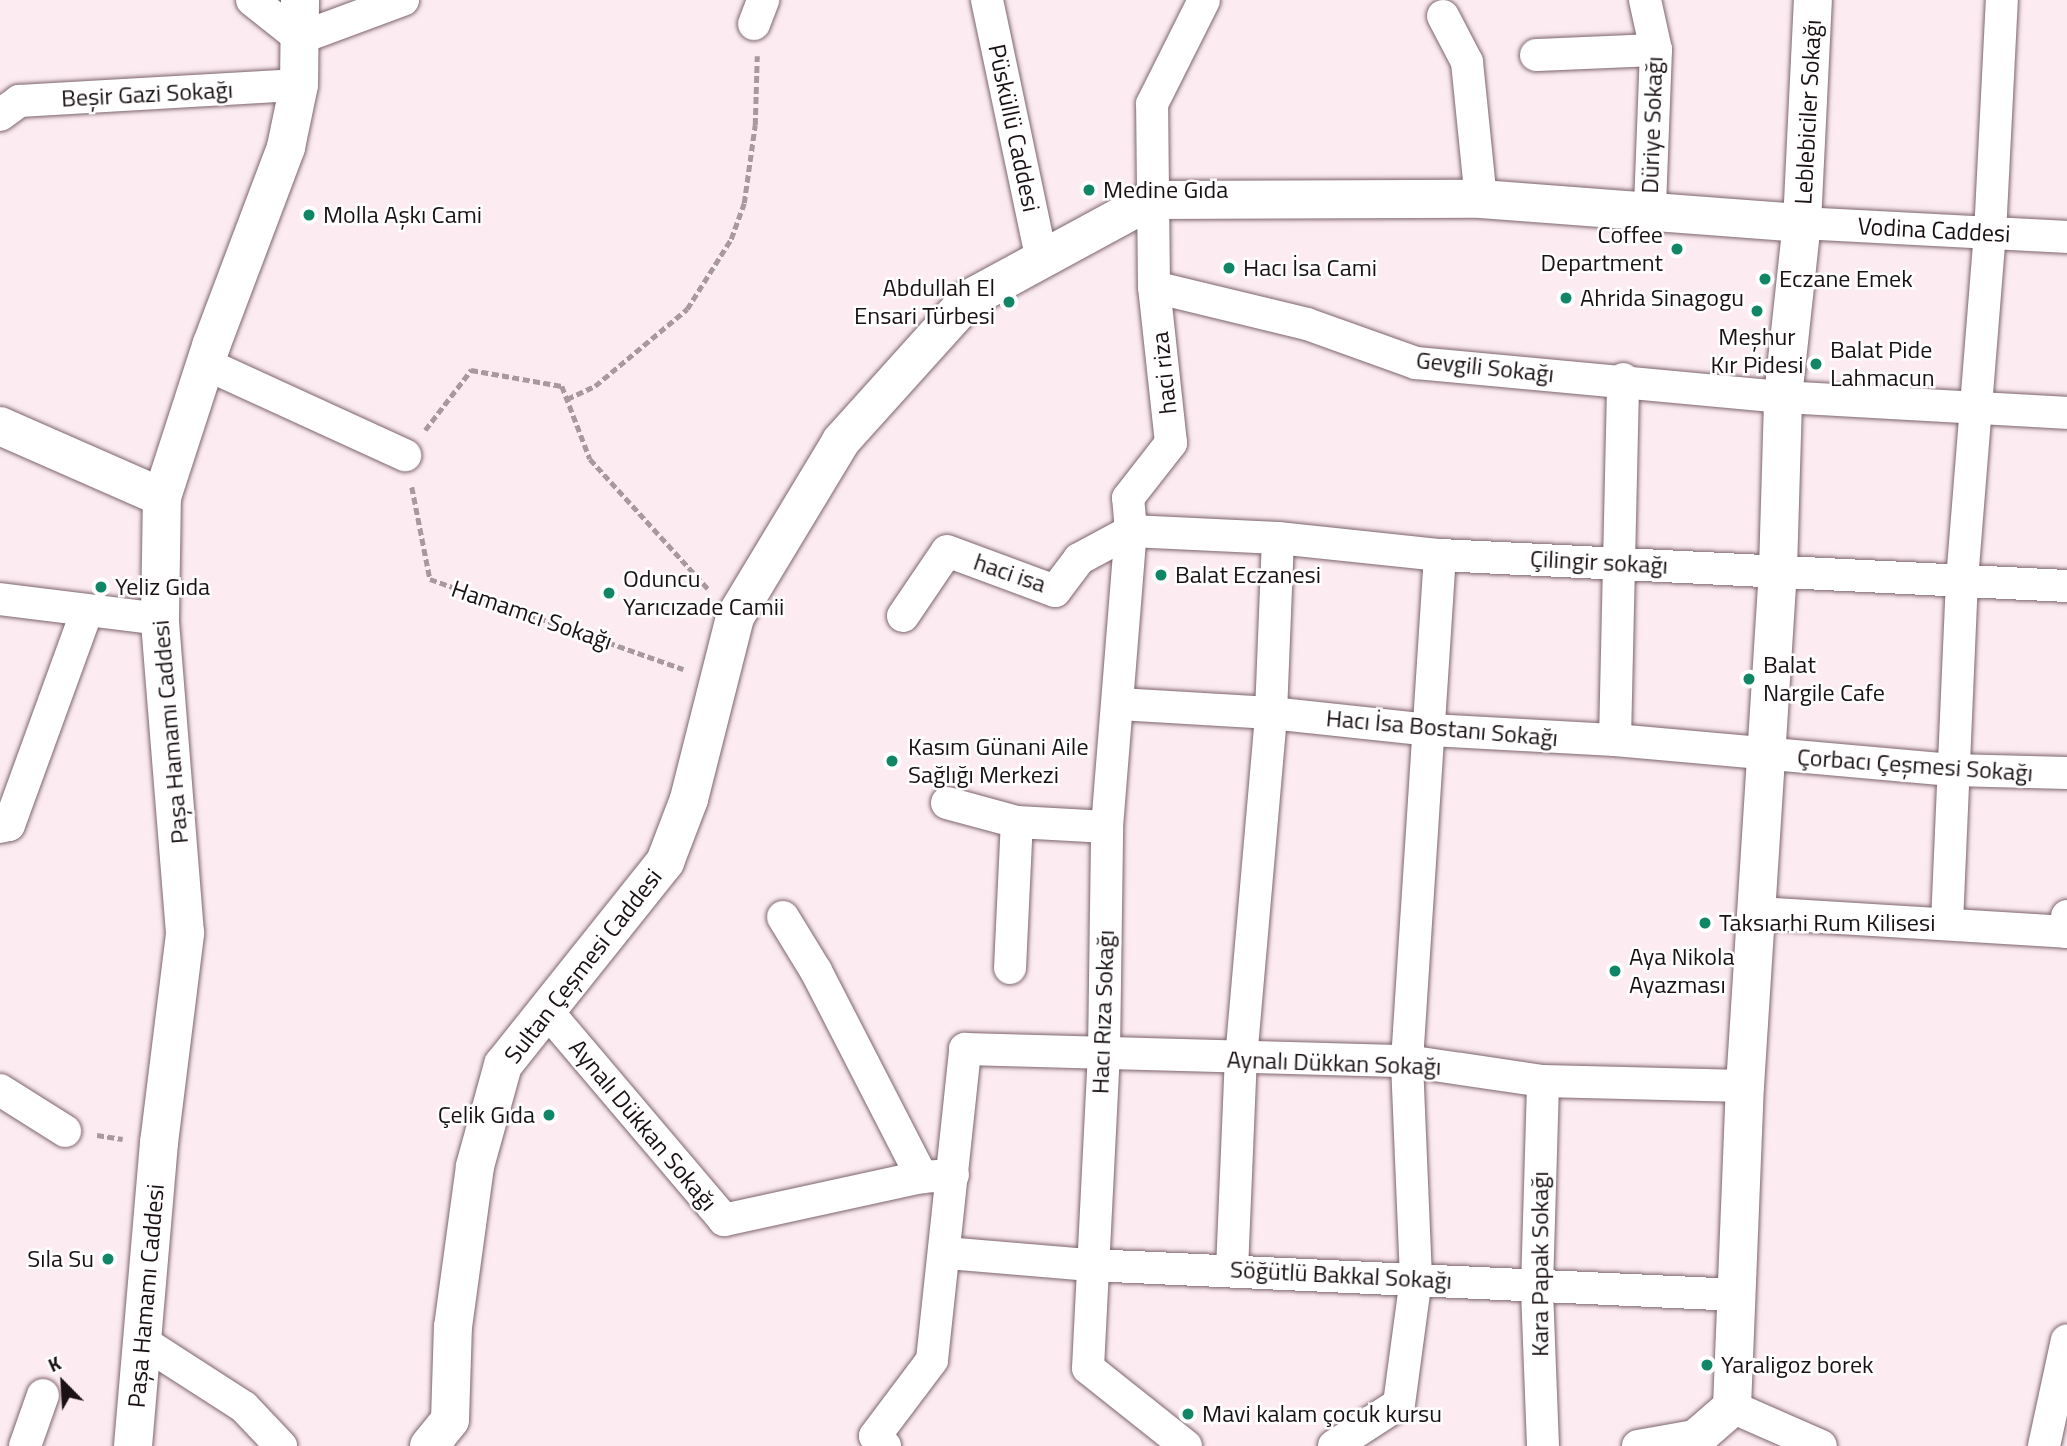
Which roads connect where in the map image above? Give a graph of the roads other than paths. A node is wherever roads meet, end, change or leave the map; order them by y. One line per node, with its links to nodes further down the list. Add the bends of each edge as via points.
1 (252, 0): 10 (street)
2 (300, 0): 10 (street, Paşa Hamamı Caddesi)
3 (403, 0): 10 (street)
4 (987, 0): 21 (street, Püsküllü Caddesi)
5 (1204, 0): 16 (street, haci riza, via 1152,104)
6 (1645, 0): 11 (street, Düriye Sokağı)
7 (1813, 0): 18 (street, Leblebiciler Sokağı)
8 (2003, 0): 19 (street)
9 (1443, 16): 15 (street, via 1466,62)
10 (300, 38): 13 (street, Paşa Hamamı Caddesi)
11 (1656, 50): 12 (street); 17 (street, Düriye Sokağı)
12 (1536, 55)
13 (299, 85): 14 (street, Beşir Gazi Sokağı, via 19,101); 23 (street, Paşa Hamamı Caddesi, via 286,147)
14 (0, 115)
15 (1481, 199): 16 (street); 17 (street)
16 (1151, 200): 21 (street, Sultan Çeşmesi Caddesi); 22 (street, haci riza)
17 (1650, 209): 18 (street)
18 (1802, 223): 19 (street, Vodina Caddesi); 25 (street, Leblebiciler Sokağı)
19 (1990, 234): 20 (street, Vodina Caddesi); 26 (street)
20 (2067, 237)
21 (1041, 256): 58 (street, Sultan Çeşmesi Caddesi, via 969,299 841,441 734,617 689,799 665,862)
22 (1154, 287): 24 (street, Gevgili Sokağı, via 1307,324 1416,363); 31 (street, haci riza, via 1171,443 1128,498)
23 (208, 365): 29 (street); 30 (street, Paşa Hamamı Caddesi)
24 (1623, 379): 25 (street, Gevgili Sokağı); 34 (street)
25 (1783, 397): 26 (street, Gevgili Sokağı); 35 (street, Leblebiciler Sokağı)
26 (1975, 410): 27 (street, Gevgili Sokağı); 36 (street)
27 (2067, 413)
28 (0, 426): 30 (street)
29 (405, 455)
30 (162, 497): 41 (street, Paşa Hamamı Caddesi)
31 (1130, 531): 32 (street, Çilingir sokağı); 40 (street, haci isa, via 1079,559 1055,591 947,551); 42 (street, Hacı Rıza Sokağı)
32 (1278, 538): 33 (street, Çilingir sokağı); 43 (street)
33 (1440, 555): 34 (street, Çilingir sokağı); 44 (street)
34 (1616, 563): 35 (street, Çilingir sokağı); 45 (street)
35 (1778, 570): 36 (street, Çilingir sokağı); 46 (street, Leblebiciler Sokağı)
36 (1962, 580): 37 (street, Çilingir sokağı); 47 (street)
37 (2067, 586)
38 (0, 599): 39 (street)
39 (87, 611): 41 (street); 51 (street, via 9,825)
40 (903, 616)
41 (160, 619): 74 (street, Paşa Hamamı Caddesi, via 185,933)
42 (1119, 704): 43 (street, Hacı İsa Bostanı Sokağı); 52 (street, Hacı Rıza Sokağı)
43 (1271, 713): 44 (street, Hacı İsa Bostanı Sokağı); 60 (street)
44 (1431, 730): 45 (street, Hacı İsa Bostanı Sokağı); 61 (street)
45 (1615, 740): 46 (street, Hacı İsa Bostanı Sokağı)
46 (1764, 754): 47 (street, Çorbacı Çeşmesi Sokağı); 53 (street, Leblebiciler Sokağı)
47 (1952, 770): 48 (street, Çorbacı Çeşmesi Sokağı); 56 (street)
48 (2067, 774)
49 (947, 803): 50 (street)
50 (1017, 822): 52 (street); 57 (street)
51 (0, 827)
52 (1107, 827): 59 (street, Hacı Rıza Sokağı)
53 (1758, 913): 56 (street); 63 (street, Leblebiciler Sokağı)
54 (2067, 916): 56 (street, via 2066,932)
55 (783, 917): 67 (street, via 816,971)
56 (1947, 923)
57 (1010, 968)
58 (547, 1012): 67 (street, Aynalı Dükkan Sokağı, via 724,1220); 79 (street, Sultan Çeşmesi Caddesi, via 503,1065 475,1166 453,1327)
59 (1104, 1053): 60 (street, Aynalı Dükkan Sokağı); 66 (street, Aynalı Dükkan Sokağı, via 965,1049); 69 (street, Hacı Rıza Sokağı)
60 (1241, 1059): 61 (street, Aynalı Dükkan Sokağı); 70 (street)
61 (1407, 1061): 62 (street, Aynalı Dükkan Sokağı); 71 (street)
62 (1543, 1081): 63 (street, Aynalı Dükkan Sokağı); 72 (street, Kara Papak Sokağı)
63 (1745, 1086): 73 (street, Leblebiciler Sokağı)
64 (0, 1090): 65 (street)
65 (65, 1132)
66 (953, 1175): 67 (street, Aynalı Dükkan Sokağı); 68 (street)
67 (922, 1177)
68 (946, 1253): 69 (street, Söğütlü Bakkal Sokağı); 84 (street, via 933,1360 876,1436)
69 (1090, 1265): 70 (street, Söğütlü Bakkal Sokağı); 85 (street, Hacı Rıza Sokağı, via 1088,1368)
70 (1232, 1270): 71 (street, Söğütlü Bakkal Sokağı)
71 (1416, 1278): 72 (street, Söğütlü Bakkal Sokağı); 86 (street, via 1399,1404)
72 (1537, 1287): 73 (street, Söğütlü Bakkal Sokağı); 87 (street, Kara Papak Sokağı)
73 (1737, 1295): 77 (street, Leblebiciler Sokağı)
74 (140, 1340): 82 (street, Paşa Hamamı Caddesi); 83 (street, via 244,1407)
75 (2067, 1340): 78 (street)
76 (43, 1395): 81 (street)
77 (1732, 1407): 80 (street); 89 (street)
78 (2054, 1427)
79 (446, 1438)
80 (1697, 1440): 88 (street)
81 (25, 1446)
82 (133, 1446)
83 (281, 1446)
84 (885, 1446)
85 (1186, 1446)
86 (1334, 1446)
87 (1542, 1446)
88 (1637, 1446)
89 (1821, 1446)

